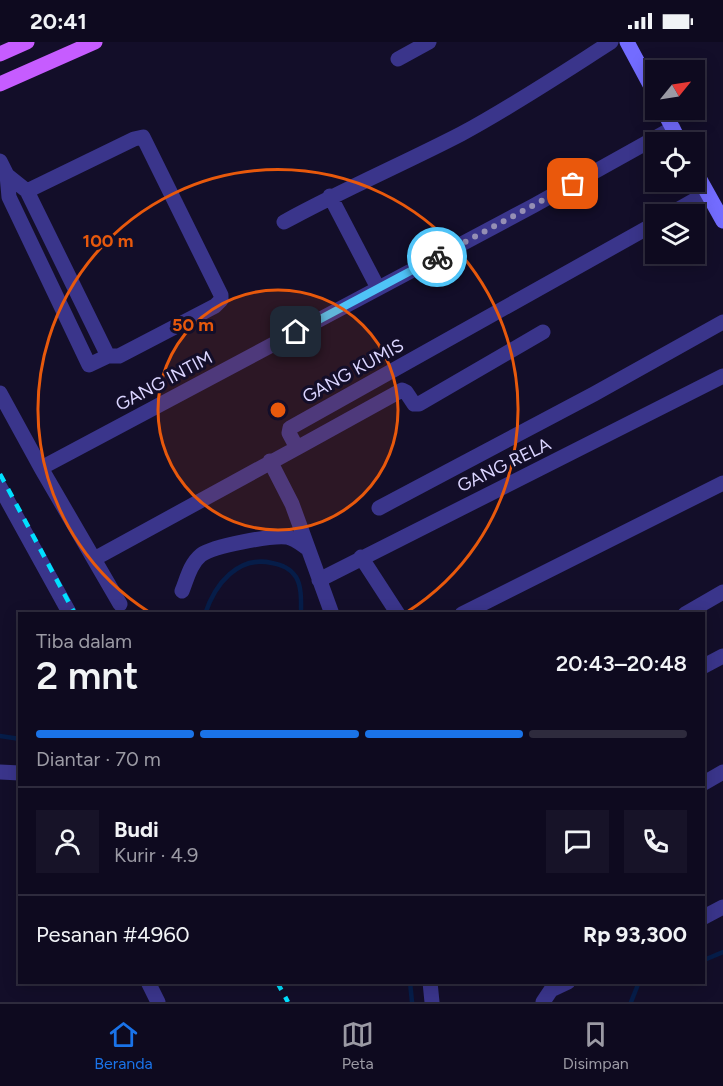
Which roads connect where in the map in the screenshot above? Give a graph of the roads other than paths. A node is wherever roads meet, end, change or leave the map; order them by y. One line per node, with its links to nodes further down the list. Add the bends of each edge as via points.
1 (27, 42): 6 (main road)
2 (95, 42): 9 (main road)
3 (429, 42): 7 (street)
4 (610, 42): 17 (street, via 522,100)
5 (627, 42): 8 (street)
6 (0, 54)
7 (398, 59)
8 (645, 76)
9 (0, 84)
10 (669, 120): 11 (street)
11 (673, 128): 12 (street); 25 (street, GANG INTIM)
12 (675, 132)
13 (4, 168): 15 (street); 23 (street, via 9,197)
14 (705, 190): 16 (street)
15 (27, 191): 22 (street); 31 (street, via 134,139 145,139 221,296 215,306 119,356)
16 (707, 194): 18 (street); 19 (street)
17 (330, 196): 20 (street); 25 (street)
18 (688, 204)
19 (723, 221)
20 (284, 222)
21 (645, 229): 34 (street, GANG KUMIS, via 290,428)
22 (50, 239): 23 (street); 24 (street)
23 (33, 247): 26 (street)
24 (75, 288): 26 (street); 27 (street)
25 (378, 288): 36 (street, GANG INTIM)
26 (56, 296): 29 (street)
27 (91, 321): 29 (street); 31 (street)
28 (723, 322): 39 (street)
29 (72, 329): 31 (street, via 89,365)
30 (543, 332): 34 (street, via 419,404 414,404 402,390)
31 (108, 356)
32 (723, 376): 41 (street, GANG RELA)
33 (0, 393): 36 (street)
34 (297, 448): 35 (street)
35 (270, 461): 40 (street); 42 (street)
36 (47, 465): 42 (street)
37 (723, 483): 50 (street)
38 (0, 487): 47 (street)
39 (379, 508)
40 (307, 548): 43 (street); 44 (street, via 291,538 276,537 212,549 193,563)
41 (361, 557): 43 (street, GANG RELA); 49 (street)
42 (94, 559): 46 (street)
43 (319, 580): 48 (street)
44 (182, 591)
45 (723, 592): 51 (street)
46 (120, 604)
47 (69, 612)
48 (331, 612)
49 (397, 612)
50 (466, 612)
51 (688, 612)
52 (723, 656): 53 (street)
53 (705, 665)
54 (0, 772): 56 (street)
55 (723, 772): 57 (street)
56 (18, 773)
57 (705, 782)
58 (723, 907): 59 (street)
59 (705, 916)
60 (149, 984): 63 (street)
61 (430, 984): 64 (street)
62 (564, 984): 65 (street, via 551,990)
63 (158, 1002)
64 (432, 1002)
65 (543, 1002)

